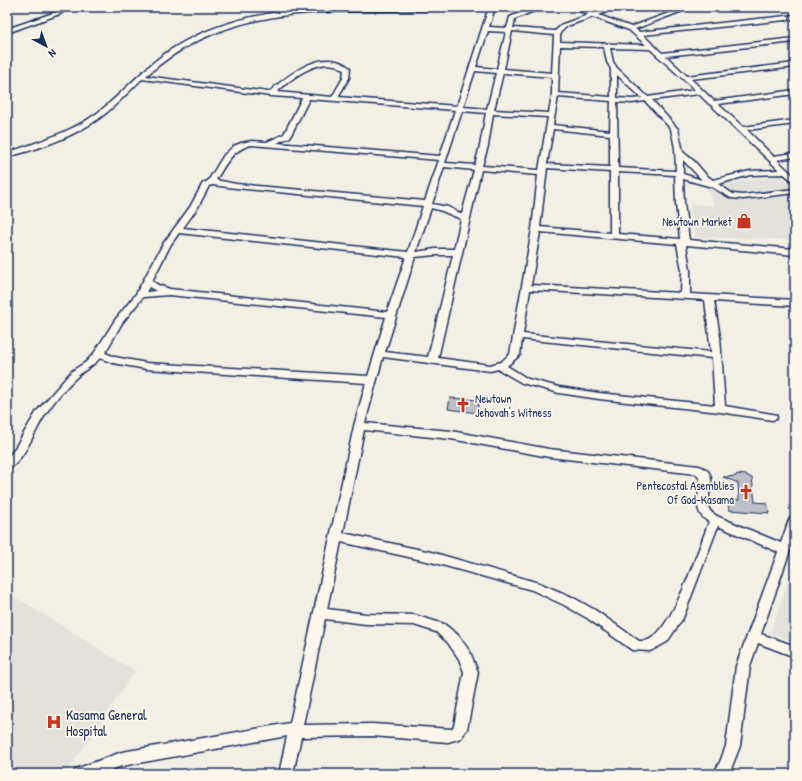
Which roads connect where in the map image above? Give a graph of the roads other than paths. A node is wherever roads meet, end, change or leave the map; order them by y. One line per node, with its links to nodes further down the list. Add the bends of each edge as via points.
1 (65, 7): 14 (street)
2 (440, 7): 8 (street)
3 (492, 7): 11 (street)
4 (540, 7): 12 (street, via 512,18)
5 (573, 7): 9 (street)
6 (615, 7): 9 (street)
7 (690, 7): 13 (street)
8 (327, 8): 27 (street, via 263,16 221,28 174,50)
9 (593, 14): 13 (street); 15 (street, via 565,25)
10 (795, 17): 16 (street)
11 (486, 28): 12 (street); 23 (street)
12 (509, 29): 15 (street); 25 (street)
13 (631, 30): 16 (street)
14 (7, 31)
15 (557, 33): 18 (street)
16 (638, 34): 20 (street)
17 (795, 40): 21 (street)
18 (557, 44): 19 (street); 26 (street)
19 (607, 47): 20 (street); 24 (street)
20 (652, 47): 21 (street)
21 (660, 55): 28 (street)
22 (795, 65): 28 (street)
23 (472, 69): 25 (street); 38 (street)
24 (614, 69): 35 (street); 36 (street)
25 (499, 72): 26 (street); 39 (street)
26 (556, 75): 32 (street)
27 (141, 77): 31 (street); 49 (street, via 105,110 85,124)
28 (685, 78): 29 (street)
29 (699, 92): 36 (street); 37 (street)
30 (795, 92): 37 (street)
31 (271, 94): 33 (street); 34 (street, via 296,73 310,66 327,63 348,68 346,78)
32 (555, 95): 35 (street); 40 (street)
33 (306, 98): 34 (street); 45 (street)
34 (334, 99): 38 (street)
35 (614, 99): 36 (street); 44 (street)
36 (646, 99): 48 (street, via 670,124 676,137)
37 (711, 103): 43 (street)
38 (459, 109): 39 (street); 52 (street)
39 (490, 111): 40 (street); 53 (street)
40 (552, 115): 42 (street)
41 (795, 122): 43 (street)
42 (550, 127): 44 (street, via 587,129); 55 (street)
43 (741, 129): 51 (street)
44 (614, 134): 54 (street)
45 (287, 135): 46 (street); 47 (street)
46 (269, 145): 47 (street); 59 (street, via 252,143 235,148)
47 (293, 146): 52 (street)
48 (679, 154): 57 (street); 60 (street)
49 (7, 155)
50 (795, 155): 51 (street)
51 (772, 158): 56 (street)
52 (442, 162): 53 (street); 62 (street)
53 (478, 168): 55 (street); 63 (street)
54 (614, 169): 55 (street); 57 (street); 66 (street)
55 (542, 170): 64 (street)
56 (786, 172): 58 (street); 60 (street, via 750,173)
57 (679, 174): 60 (street); 67 (street)
58 (795, 181)
59 (211, 182): 62 (street); 65 (street, via 206,185)
60 (714, 185): 61 (street, via 737,197)
61 (795, 191)
62 (428, 205): 63 (street); 70 (street)
63 (466, 218): 68 (street)
64 (536, 229): 66 (street); 72 (street)
65 (178, 230): 70 (street); 71 (street, via 160,255)
66 (614, 236): 67 (street)
67 (683, 242): 69 (street); 75 (street)
68 (457, 252): 70 (street); 84 (street)
69 (795, 252)
70 (412, 255): 78 (street)
71 (148, 282): 73 (street); 74 (street)
72 (527, 287): 75 (street); 79 (street)
73 (169, 292): 74 (street); 78 (street)
74 (140, 295): 80 (street, via 118,322)
75 (685, 297): 76 (street)
76 (709, 297): 77 (street); 82 (street)
77 (795, 304)
78 (391, 315): 81 (street)
79 (519, 336): 82 (street); 86 (street, via 515,355)
80 (99, 354): 83 (street); 85 (street)
81 (380, 354): 84 (street); 87 (street)
82 (716, 355): 88 (street)
83 (113, 360): 85 (street); 87 (street, via 154,366)
84 (432, 361): 86 (street)
85 (89, 364): 91 (street, via 75,373 56,394)
86 (501, 367): 88 (street, via 525,381 559,390)
87 (373, 380): 90 (street)
88 (720, 409): 89 (street)
89 (772, 417)
90 (359, 426): 92 (street, via 451,435 549,453 699,470 706,477 704,509 706,514); 94 (street)
91 (7, 466)
92 (715, 520): 94 (street, via 679,614 662,638 650,646 637,646 591,614 535,586 431,557); 95 (street)
93 (795, 520): 95 (street)
94 (336, 536): 96 (street)
95 (785, 550): 97 (street)
96 (320, 613): 99 (street); 99 (street, via 366,619 414,620 440,628 466,656 471,672 460,729 456,734 448,736 372,730)
97 (753, 636): 98 (street); 102 (street, via 743,666 733,746 726,766)
98 (795, 652)
99 (295, 730): 100 (street, via 122,759); 101 (street)
100 (81, 774)
101 (286, 774)
102 (720, 774)

